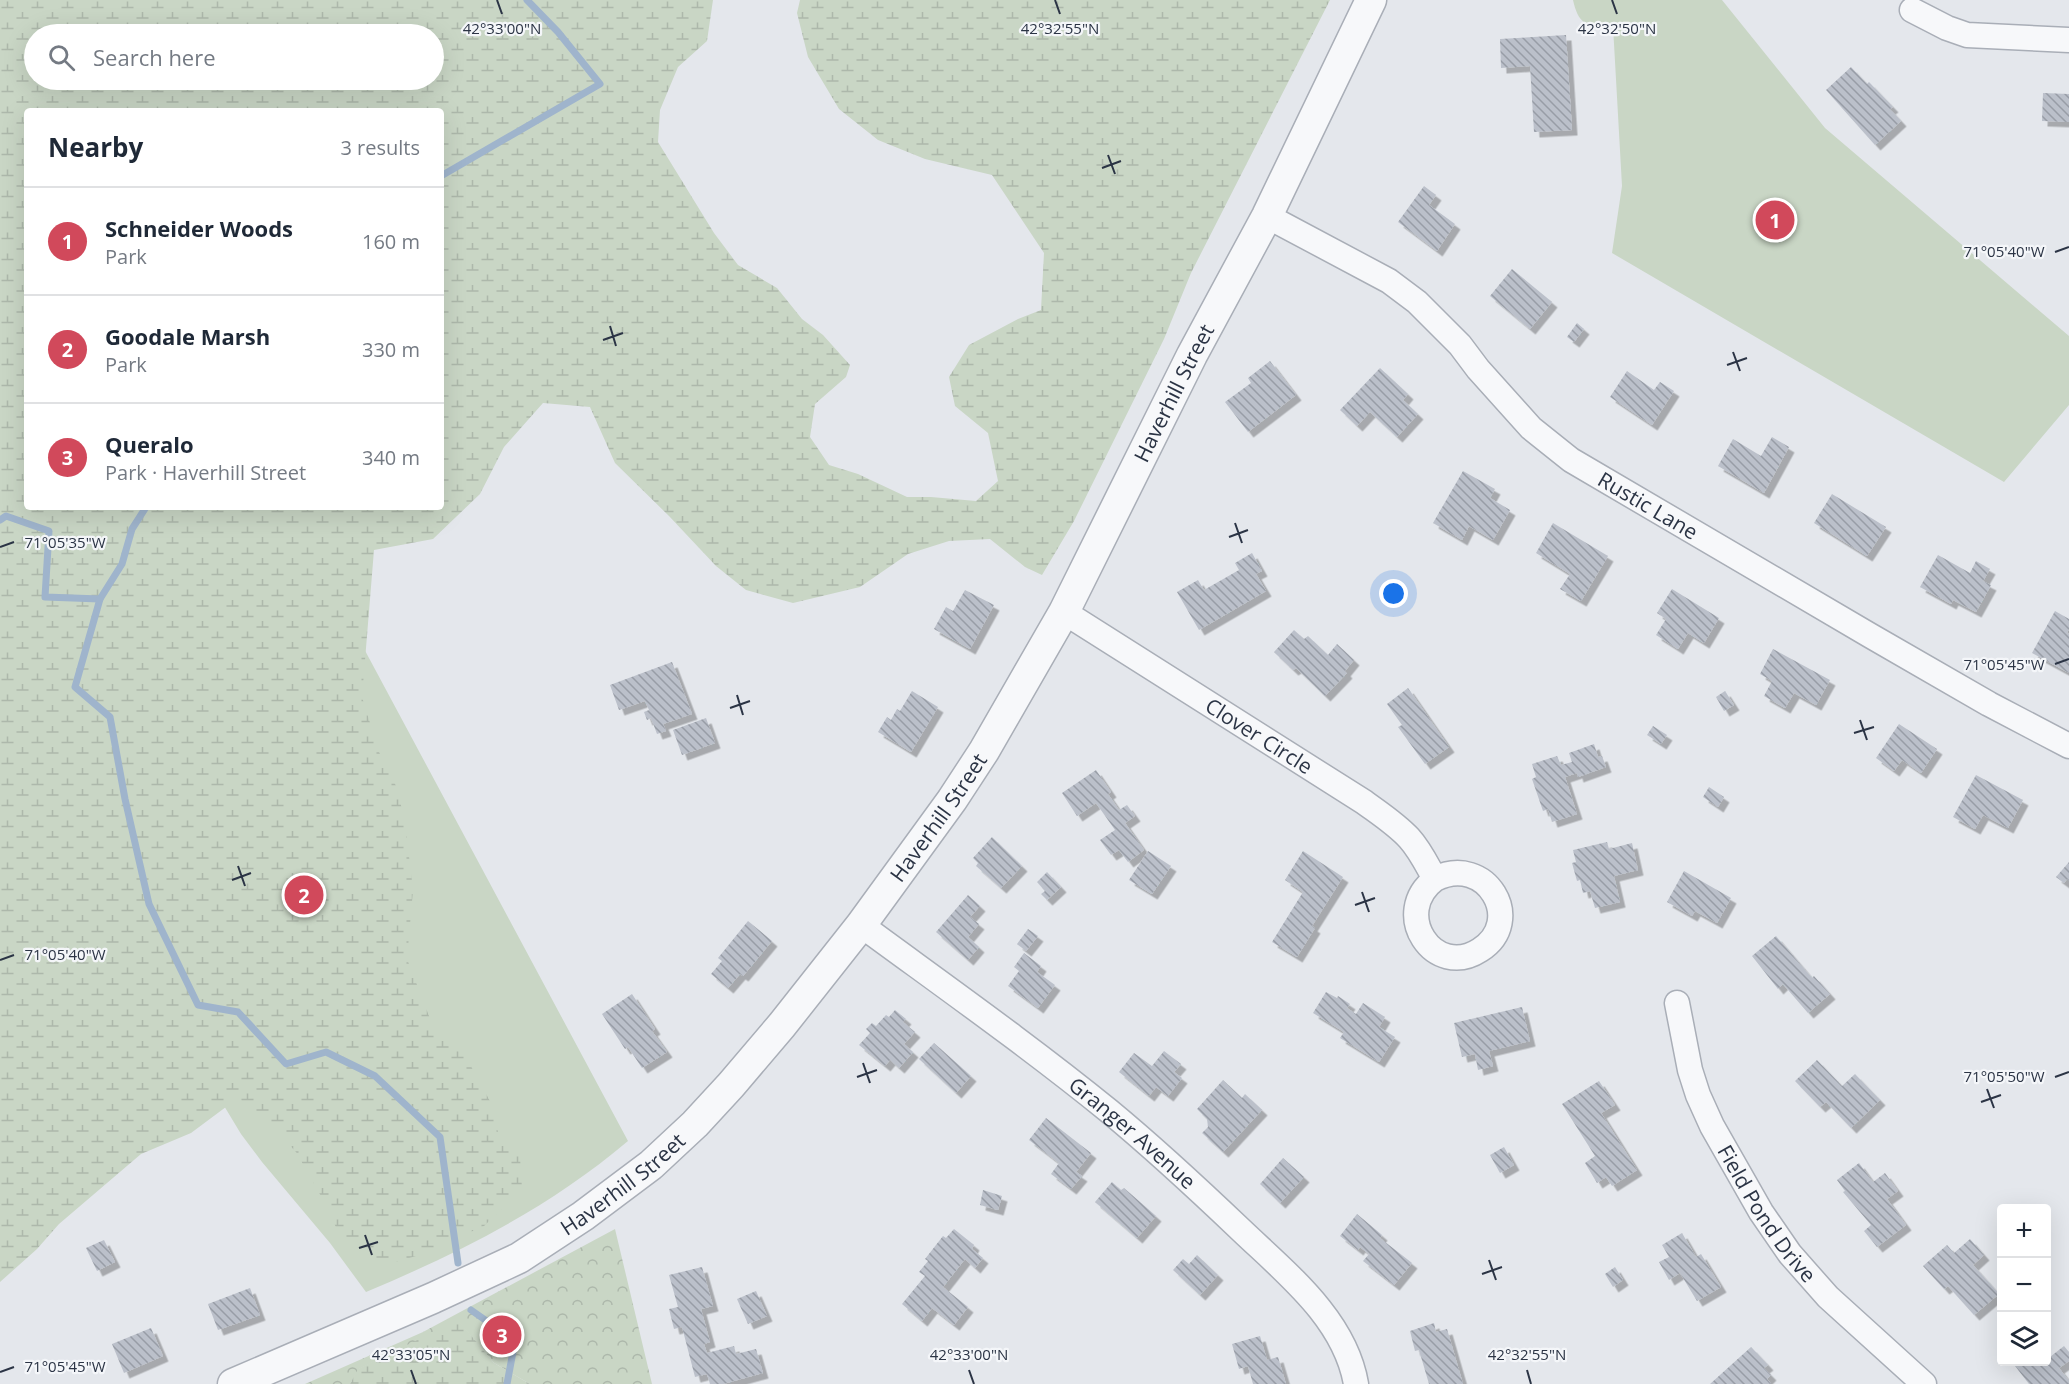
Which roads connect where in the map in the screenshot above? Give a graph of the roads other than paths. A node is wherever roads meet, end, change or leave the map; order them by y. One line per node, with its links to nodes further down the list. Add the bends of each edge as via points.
1 (1371, 0): 4 (street, Haverhill Street)
2 (1912, 10): 3 (street, via 1967,35)
3 (2069, 40)
4 (1267, 216): 5 (street, Haverhill Street, via 1192,355); 6 (street, Rustic Lane, via 1389,281 1417,302 1460,345 1531,428 1571,460 1880,642)
5 (1064, 612): 7 (street, Clover Circle, via 1364,802 1409,838); 8 (street, Haverhill Street, via 984,751)
6 (2069, 746)
7 (1435, 879)
8 (861, 925): 10 (street, Haverhill Street, via 775,1033 695,1124 651,1165 583,1216 519,1258); 11 (street, Granger Avenue, via 1059,1072 1208,1199 1328,1320 1349,1357)
9 (1677, 1003): 12 (street, Field Pond Drive, via 1698,1095 1761,1212 1790,1254 1828,1297)
10 (233, 1384)
11 (1356, 1384)
12 (1924, 1384)

